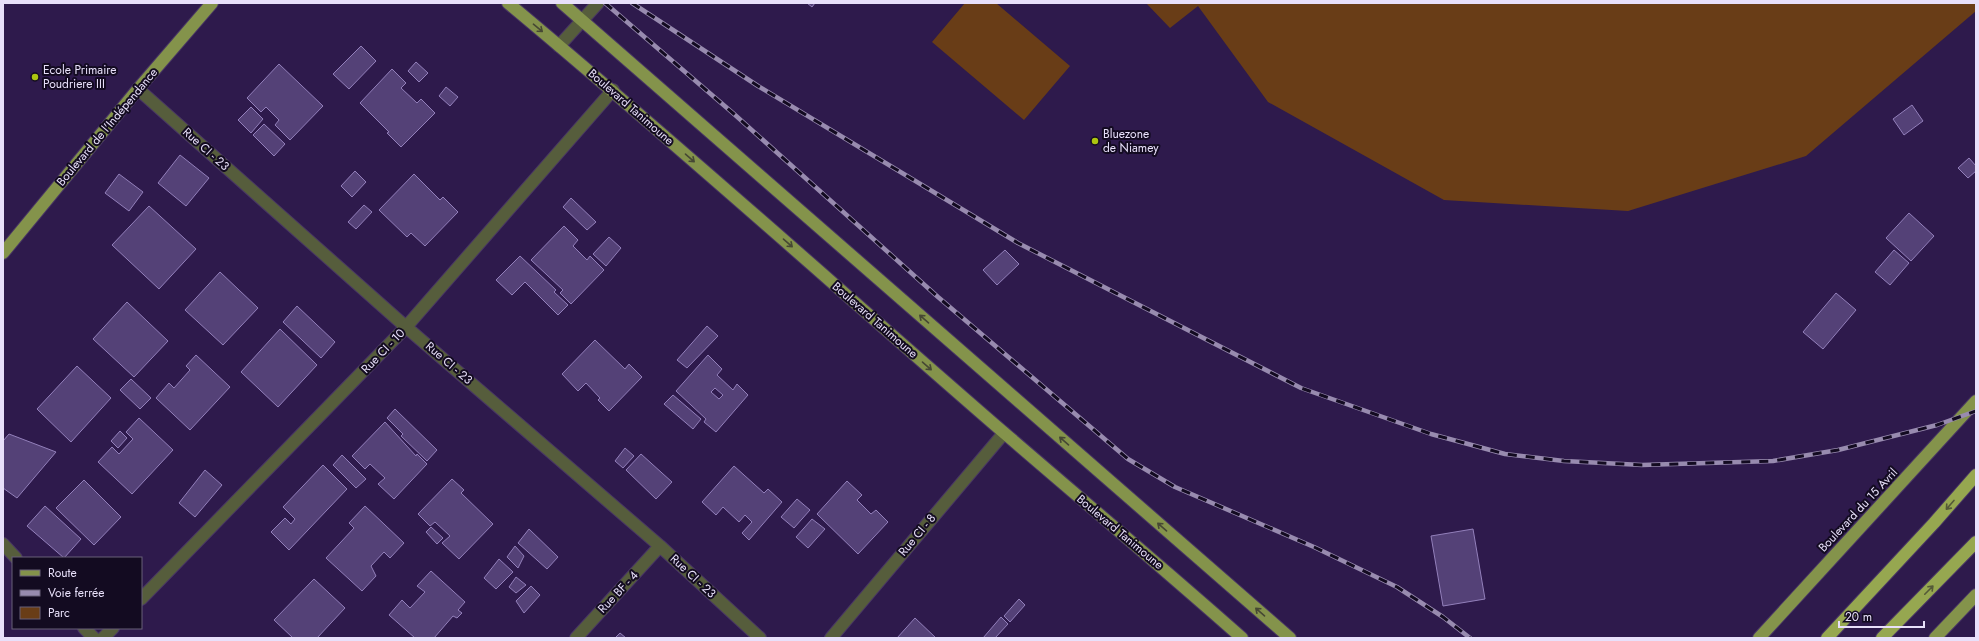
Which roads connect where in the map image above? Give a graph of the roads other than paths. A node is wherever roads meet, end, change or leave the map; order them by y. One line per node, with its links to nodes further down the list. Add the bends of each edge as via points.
1 (212, 3): 7 (main road, Boulevard de l'Indépendance)
2 (508, 3): 6 (main road, Boulevard Tanimoune, one-way to 6)
3 (562, 3): 5 (main road)
4 (598, 3): 5 (street)
5 (582, 21): 6 (street); 28 (main road, one-way to 5)
6 (559, 46): 8 (main road, Boulevard Tanimoune)
7 (138, 88): 9 (main road, Boulevard de l'Indépendance); 10 (street, Rue CI - 23)
8 (612, 90): 10 (street, Rue CI - 10); 12 (main road, Boulevard Tanimoune, one-way to 12)
9 (3, 253)
10 (406, 327): 16 (street, Rue CI - 23); 19 (street, Rue CI - 10)
11 (1976, 401): 29 (main road, Boulevard du 15 Avril)
12 (1004, 433): 26 (street, Rue CI - 8); 27 (main road, Boulevard Tanimoune, via 1148,554)
13 (1976, 475): 30 (highway, one-way to 30)
14 (1976, 542): 31 (highway, one-way to 14)
15 (3, 544): 17 (street)
16 (660, 546): 24 (street, Rue BF - 4); 25 (street, Rue CI - 23)
17 (15, 557)
18 (1976, 595): 32 (main road)
19 (142, 598)
20 (85, 629): 22 (street)
21 (112, 629): 23 (street)
22 (94, 638)
23 (103, 638)
24 (576, 638)
25 (760, 638)
26 (831, 638)
27 (1242, 638)
28 (1290, 638)
29 (1759, 638)
30 (1827, 638)
31 (1882, 638)
32 (1934, 638)

